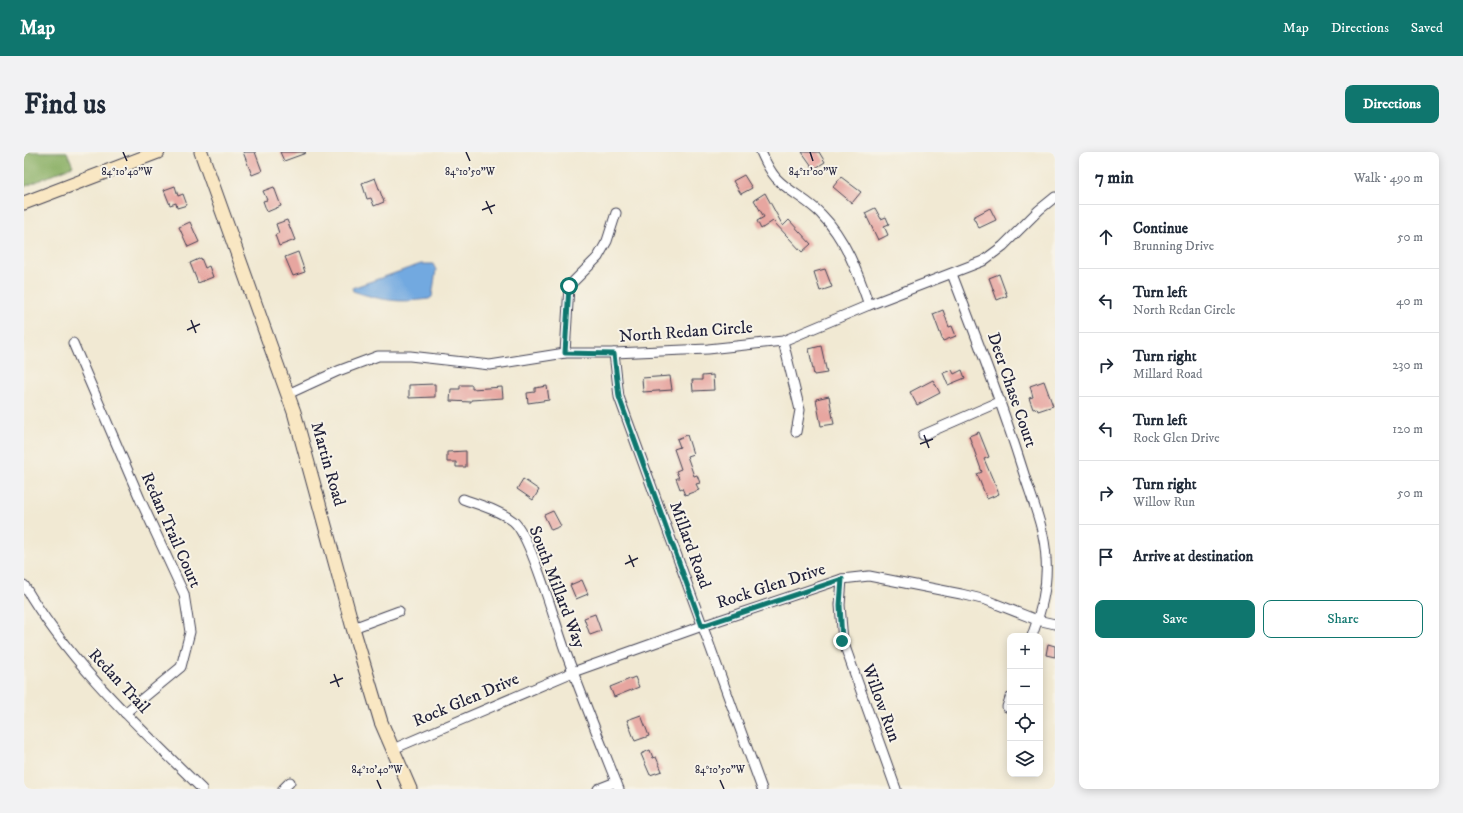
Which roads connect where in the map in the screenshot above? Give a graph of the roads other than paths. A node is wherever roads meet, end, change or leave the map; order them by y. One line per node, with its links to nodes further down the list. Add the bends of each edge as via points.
1 (158, 152): 5 (street)
2 (201, 152): 13 (street, Martin Road)
3 (761, 152): 8 (street, via 777,179 820,212 833,227 859,276)
4 (1055, 197): 7 (street, North Redan Circle, via 998,250 983,261)
5 (24, 203)
6 (616, 213): 11 (street, via 607,241 598,257 569,286)
7 (952, 274): 8 (street, North Redan Circle); 14 (street, Deer Chase Court)
8 (869, 305): 9 (street, North Redan Circle)
9 (783, 340): 12 (street, North Redan Circle, via 708,349); 15 (street, via 800,410)
10 (73, 343): 27 (street, Redan Trail Court, via 184,594 190,632 181,667)
11 (565, 353): 12 (street, North Redan Circle); 13 (street, North Redan Circle, via 490,365 410,356 378,356)
12 (614, 354): 23 (street, Millard Road, via 619,397)
13 (288, 394): 24 (street, Martin Road, via 314,481)
14 (1001, 401): 16 (street); 21 (street, Deer Chase Court, via 1043,533 1046,580)
15 (796, 432)
16 (923, 435)
17 (463, 499): 26 (street, South Millard Way, via 492,509 514,521 524,536)
18 (842, 579): 21 (street, Rock Glen Drive, via 870,576 961,594 986,600); 23 (street, Rock Glen Drive); 36 (street, Willow Run, via 842,641)
19 (24, 585): 27 (street, Redan Trail, via 65,645)
20 (399, 610): 24 (street)
21 (1037, 620): 22 (street, Rock Glen Drive); 25 (street, Deer Chase Court)
22 (1055, 624)
23 (702, 626): 26 (street, Rock Glen Drive); 35 (street, Millard Road)
24 (352, 628): 28 (street, Martin Road, via 381,722)
25 (1033, 633)
26 (573, 672): 28 (street, Rock Glen Drive); 30 (street, South Millard Way)
27 (125, 713): 31 (street, Redan Trail)
28 (393, 749): 33 (street, Martin Road)
29 (290, 782): 32 (street)
30 (618, 785): 34 (street)
31 (202, 789)
32 (282, 789)
33 (410, 789)
34 (598, 789)
35 (762, 789)
36 (896, 789)

